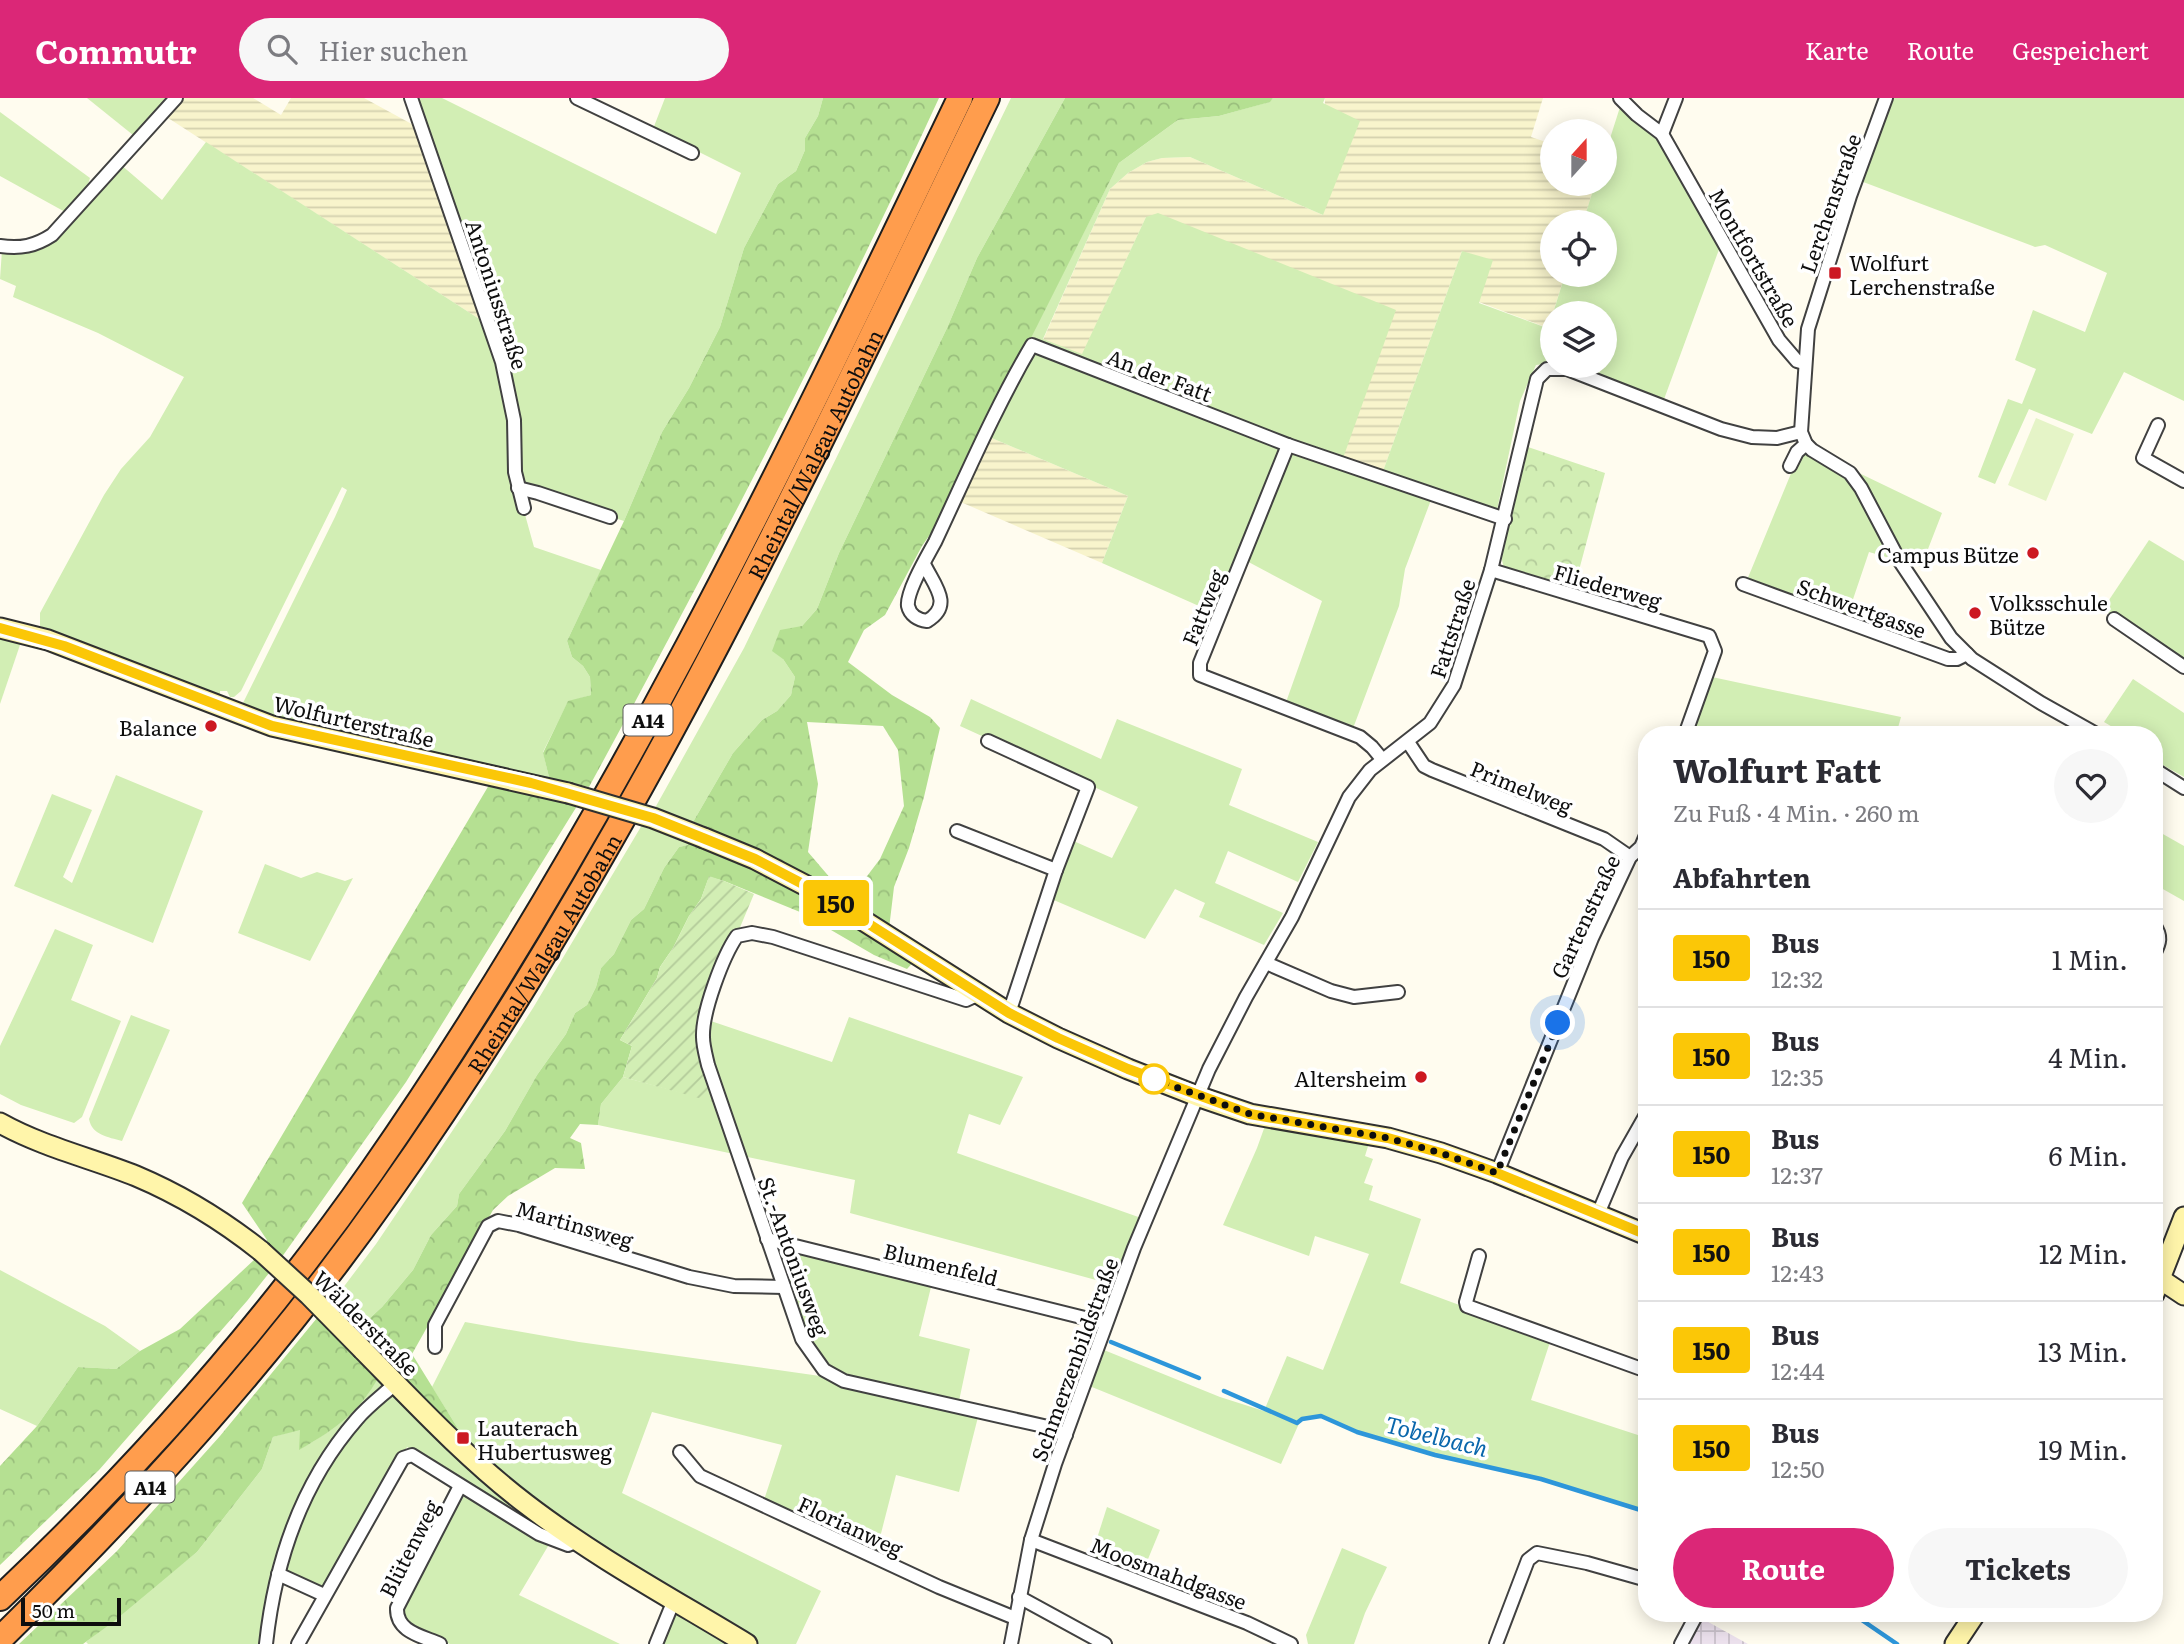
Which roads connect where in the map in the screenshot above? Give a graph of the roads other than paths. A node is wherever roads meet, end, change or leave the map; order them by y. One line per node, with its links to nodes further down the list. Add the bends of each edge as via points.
1 (176, 98): 11 (street, via 52,235 30,246)
2 (411, 98): 18 (street, Antoniusstraße, via 502,362 514,420)
3 (577, 98): 10 (street)
4 (960, 98): 70 (highway, Rheintal/Walgau Autobahn / A14, via 719,589 591,825 483,1002 371,1172 271,1304 174,1419 62,1540)
5 (988, 98): 75 (highway, Rheintal/Walgau Autobahn / A14, via 739,601 621,822 510,1011 388,1193 289,1325 190,1443)
6 (1676, 98): 9 (street)
7 (1886, 98): 12 (street, Lerchenstraße, via 1819,293)
8 (1623, 99): 9 (street, Montfortstraße)
9 (1662, 134): 12 (street, Montfortstraße, via 1779,340)
10 (692, 153)
11 (0, 246)
12 (1804, 363): 14 (street)
13 (2158, 425): 17 (street, via 2143,458)
14 (1803, 438): 16 (street); 21 (street, Fattstraße, via 1752,438 1567,369 1547,369 1537,379); 27 (street, via 1850,473 1915,586)
15 (1288, 445): 21 (street, An der Fatt); 22 (street, An der Fatt, via 1032,345 1008,385); 33 (street, Fattweg, via 1199,663 1200,674 1360,737)
16 (1790, 466)
17 (2184, 481)
18 (518, 488): 19 (street, Antoniusstraße); 20 (street)
19 (524, 508)
20 (610, 517)
21 (1505, 519): 23 (street, Fattstraße)
22 (924, 564)
23 (1491, 570): 29 (street, Fliederweg, via 1702,633 1715,651); 32 (street, Fattstraße, via 1448,696 1430,723)
24 (1743, 584): 27 (street, Schwertgasse, via 1948,659)
25 (2114, 619): 28 (street)
26 (0, 628): 42 (street, Wolfurterstraße, bridge, via 64,646 272,726 568,793 653,818 755,859 820,893)
27 (1967, 653): 30 (street)
28 (2184, 667)
29 (1688, 726)
30 (2081, 726)
31 (988, 741): 39 (street, via 1088,788)
32 (1408, 742): 33 (street, Fattstraße); 38 (street, Primelweg, via 1424,766 1604,839)
33 (1382, 759): 40 (street, Fattstraße, via 1349,797)
34 (2163, 775): 35 (street)
35 (2184, 788)
36 (957, 831): 39 (street)
37 (1638, 850): 38 (street, Gartenstraße)
38 (1630, 857): 47 (street, Gartenstraße, via 1592,938)
39 (1056, 870): 43 (street)
40 (1266, 963): 41 (street, via 1354,997); 44 (street, Fattstraße)
41 (1398, 992)
42 (979, 994): 43 (street, Wolfurterstraße); 51 (street, St.-Antoniusweg, via 966,1000 773,937 737,936 727,950 703,1037 717,1095)
43 (1009, 1013): 44 (street, Wolfurterstraße)
44 (1197, 1096): 47 (street, Wolfurterstraße, via 1250,1114 1388,1138); 57 (street, Schmerzenbildstraße)
45 (0, 1123): 60 (street, Wälderstraße, bridge, via 136,1177 214,1216 300,1286)
46 (1638, 1129): 48 (street)
47 (1497, 1173): 48 (street, Wolfurterstraße)
48 (1598, 1214): 50 (street, Wolfurterstraße)
49 (2184, 1217): 53 (street)
50 (1638, 1231)
51 (767, 1239): 54 (street, St.-Antoniusweg); 57 (street, Blumenfeld)
52 (1479, 1256): 59 (street, via 1467,1306)
53 (2163, 1271)
54 (784, 1287): 58 (street, Martinsweg, via 734,1286 689,1278 498,1221 488,1226 435,1325); 61 (street, St.-Antoniusweg, via 807,1349 833,1376)
55 (2163, 1289): 56 (street)
56 (2184, 1294)
57 (1105, 1323): 61 (street, Schmerzenbildstraße)
58 (435, 1347)
59 (1638, 1368)
60 (396, 1383): 65 (street, Wälderstraße, via 525,1503); 66 (street, via 358,1418 319,1471 288,1536)
61 (1066, 1435): 64 (street, Schmerzenbildstraße)
62 (680, 1452): 72 (street, Florianweg, via 700,1476)
63 (460, 1486): 65 (street, via 547,1538 568,1545); 68 (street, via 412,1455 403,1458); 78 (street, Blütenweg, via 397,1608 403,1628)
64 (1031, 1540): 69 (street, Schmerzenbildstraße); 83 (street, Moosmahdgasse)
65 (578, 1541): 71 (street, Wälderstraße)
66 (278, 1574): 68 (street); 76 (street)
67 (1638, 1577): 84 (street, via 1537,1553 1528,1560)
68 (324, 1595): 77 (street)
69 (1019, 1597): 72 (street, Schmerzenbildstraße); 82 (street)
70 (0, 1598)
71 (674, 1600): 79 (street); 80 (street, Wälderstraße)
72 (1015, 1618): 81 (street, Schmerzenbildstraße)
73 (1693, 1622): 85 (street)
74 (1970, 1622): 86 (street)
75 (0, 1639)
76 (266, 1644)
77 (298, 1644)
78 (440, 1644)
79 (656, 1644)
80 (747, 1644)
81 (1011, 1644)
82 (1105, 1644)
83 (1291, 1644)
84 (1496, 1644)
85 (1681, 1644)
86 (1955, 1644)

